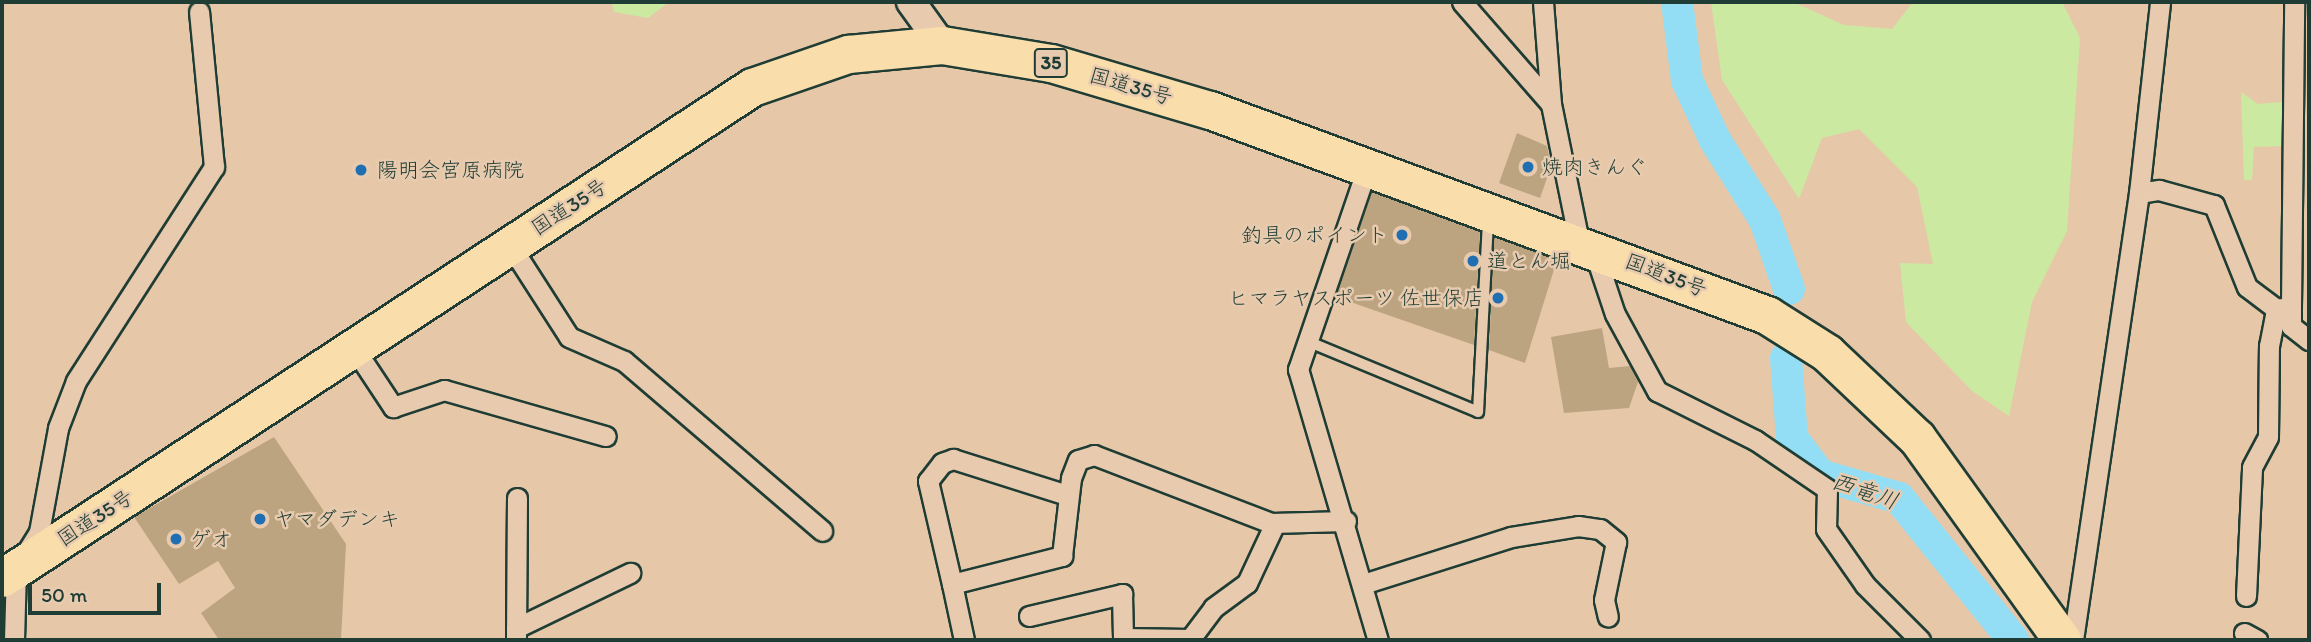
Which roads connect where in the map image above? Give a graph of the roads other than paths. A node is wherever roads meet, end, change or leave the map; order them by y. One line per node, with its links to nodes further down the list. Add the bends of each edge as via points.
1 (911, 2): 7 (street)
2 (1462, 2): 9 (street)
3 (1543, 2): 9 (street)
4 (2160, 2): 11 (street)
5 (2294, 2): 8 (street)
6 (199, 12): 26 (street, via 214,167 76,381 58,428 39,532)
7 (942, 45): 10 (highway, 国道35号 / 35, via 1051,63 1210,110); 14 (highway, 国道35号 / 35, via 848,54 752,87)
8 (2301, 103): 15 (street)
9 (1551, 104): 13 (street)
10 (1367, 168): 12 (highway, 国道35号 / 35); 17 (street)
11 (2139, 193): 15 (street, via 2159,190 2214,205 2247,287); 38 (street)
12 (1489, 211): 13 (highway, 国道35号 / 35); 17 (lane, via 1478,412)
13 (1586, 244): 36 (street, via 1615,314 1657,391 1755,440 1827,488 1826,528 1865,585); 37 (highway, 国道35号 / 35, via 1767,315 1827,353 1917,438)
14 (510, 245): 18 (highway, 国道35号 / 35); 24 (street, via 569,337 624,361)
15 (2284, 308): 16 (street, via 2291,326); 29 (street, via 2269,346 2268,437 2252,467)
16 (2309, 340)
17 (1307, 341): 22 (street, via 1298,369)
18 (354, 348): 19 (street, via 393,407 443,390); 26 (highway, 国道35号 / 35)
19 (606, 436)
20 (1068, 495): 23 (street, via 1078,460 1094,455); 27 (street, via 1069,531 1062,556); 27 (street, via 953,459 942,463 928,481)
21 (517, 498): 32 (street)
22 (1346, 520): 23 (street); 28 (street)
23 (1275, 523): 30 (street, via 1247,583 1213,608 1190,639 1123,638 1122,594)
24 (822, 531)
25 (630, 573): 32 (street)
26 (9, 574): 33 (street)
27 (952, 584): 34 (street)
28 (1363, 584): 31 (street, via 1511,537 1578,526 1600,529 1616,542 1604,600); 35 (street)
29 (2246, 596)
30 (1029, 616)
31 (1608, 617)
32 (516, 634)
33 (14, 640)
34 (964, 640)
35 (1378, 640)
36 (1920, 640)
37 (2062, 640)
38 (2073, 640)

